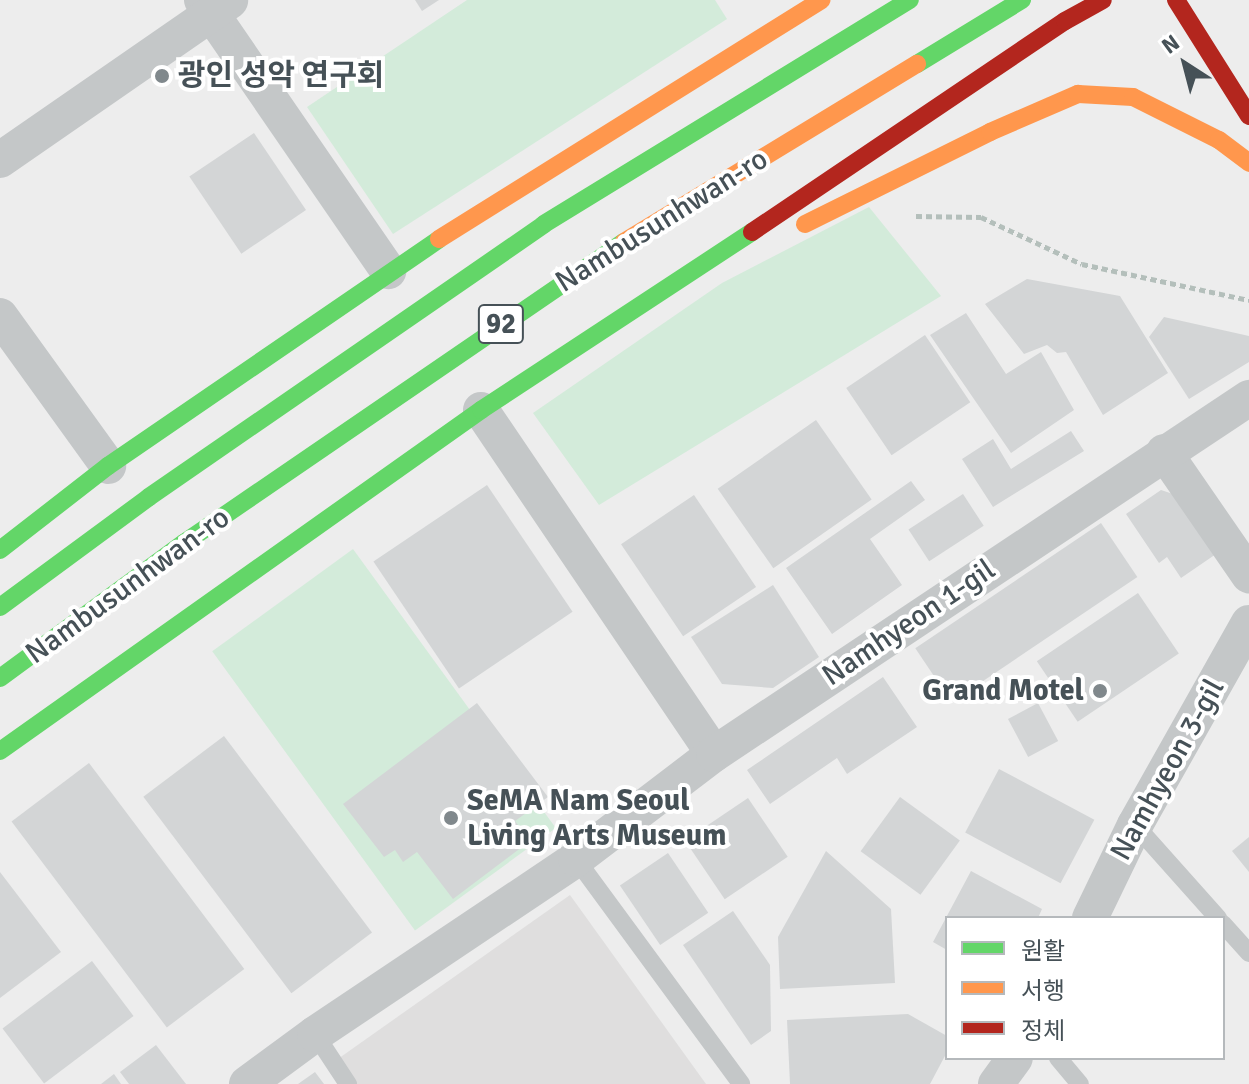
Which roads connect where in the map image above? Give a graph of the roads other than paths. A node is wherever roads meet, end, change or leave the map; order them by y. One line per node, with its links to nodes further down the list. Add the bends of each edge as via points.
1 (822, 0): 9 (main road)
2 (910, 0): 23 (main road, Nambusunhwan-ro / 92, via 544,224 149,497)
3 (1022, 0): 25 (main road, Nambusunhwan-ro / 92, via 579,270 184,543)
4 (1103, 0): 15 (main road, Nambusunhwan-ro / 92)
5 (1176, 0): 11 (main road)
6 (1195, 0): 10 (lane)
7 (215, 5): 12 (street); 14 (street)
8 (772, 11): 9 (main road)
9 (767, 33): 14 (main road)
10 (1249, 85)
11 (1249, 116)
12 (0, 160)
13 (1249, 163): 15 (main road, via 1219,140 1133,97 1078,94 990,132)
14 (388, 271): 20 (main road)
15 (642, 306): 18 (main road, Nambusunhwan-ro / 92)
16 (0, 316): 20 (street)
17 (1249, 398): 19 (street, Namhyeon 1-gil)
18 (481, 410): 26 (main road, Nambusunhwan-ro / 92); 27 (street)
19 (1164, 452): 22 (street); 27 (street, Namhyeon 1-gil)
20 (108, 466): 21 (main road)
21 (0, 550)
22 (1249, 575)
23 (0, 607)
24 (1249, 623): 28 (street, Namhyeon 3-gil)
25 (0, 678)
26 (0, 751)
27 (714, 754): 29 (street, Namhyeon 1-gil)
28 (1135, 825): 30 (street, Namhyeon 3-gil); 31 (lane)
29 (576, 859): 34 (street, Namhyeon 1-gil); 39 (lane)
30 (1091, 916)
31 (1216, 916)
32 (1225, 926): 33 (lane)
33 (1249, 953)
34 (315, 1034): 37 (street, Namhyeon 1-gil); 38 (lane)
35 (1014, 1060): 40 (street)
36 (1060, 1060): 41 (lane)
37 (247, 1084)
38 (348, 1084)
39 (741, 1084)
40 (996, 1084)
41 (1080, 1084)

